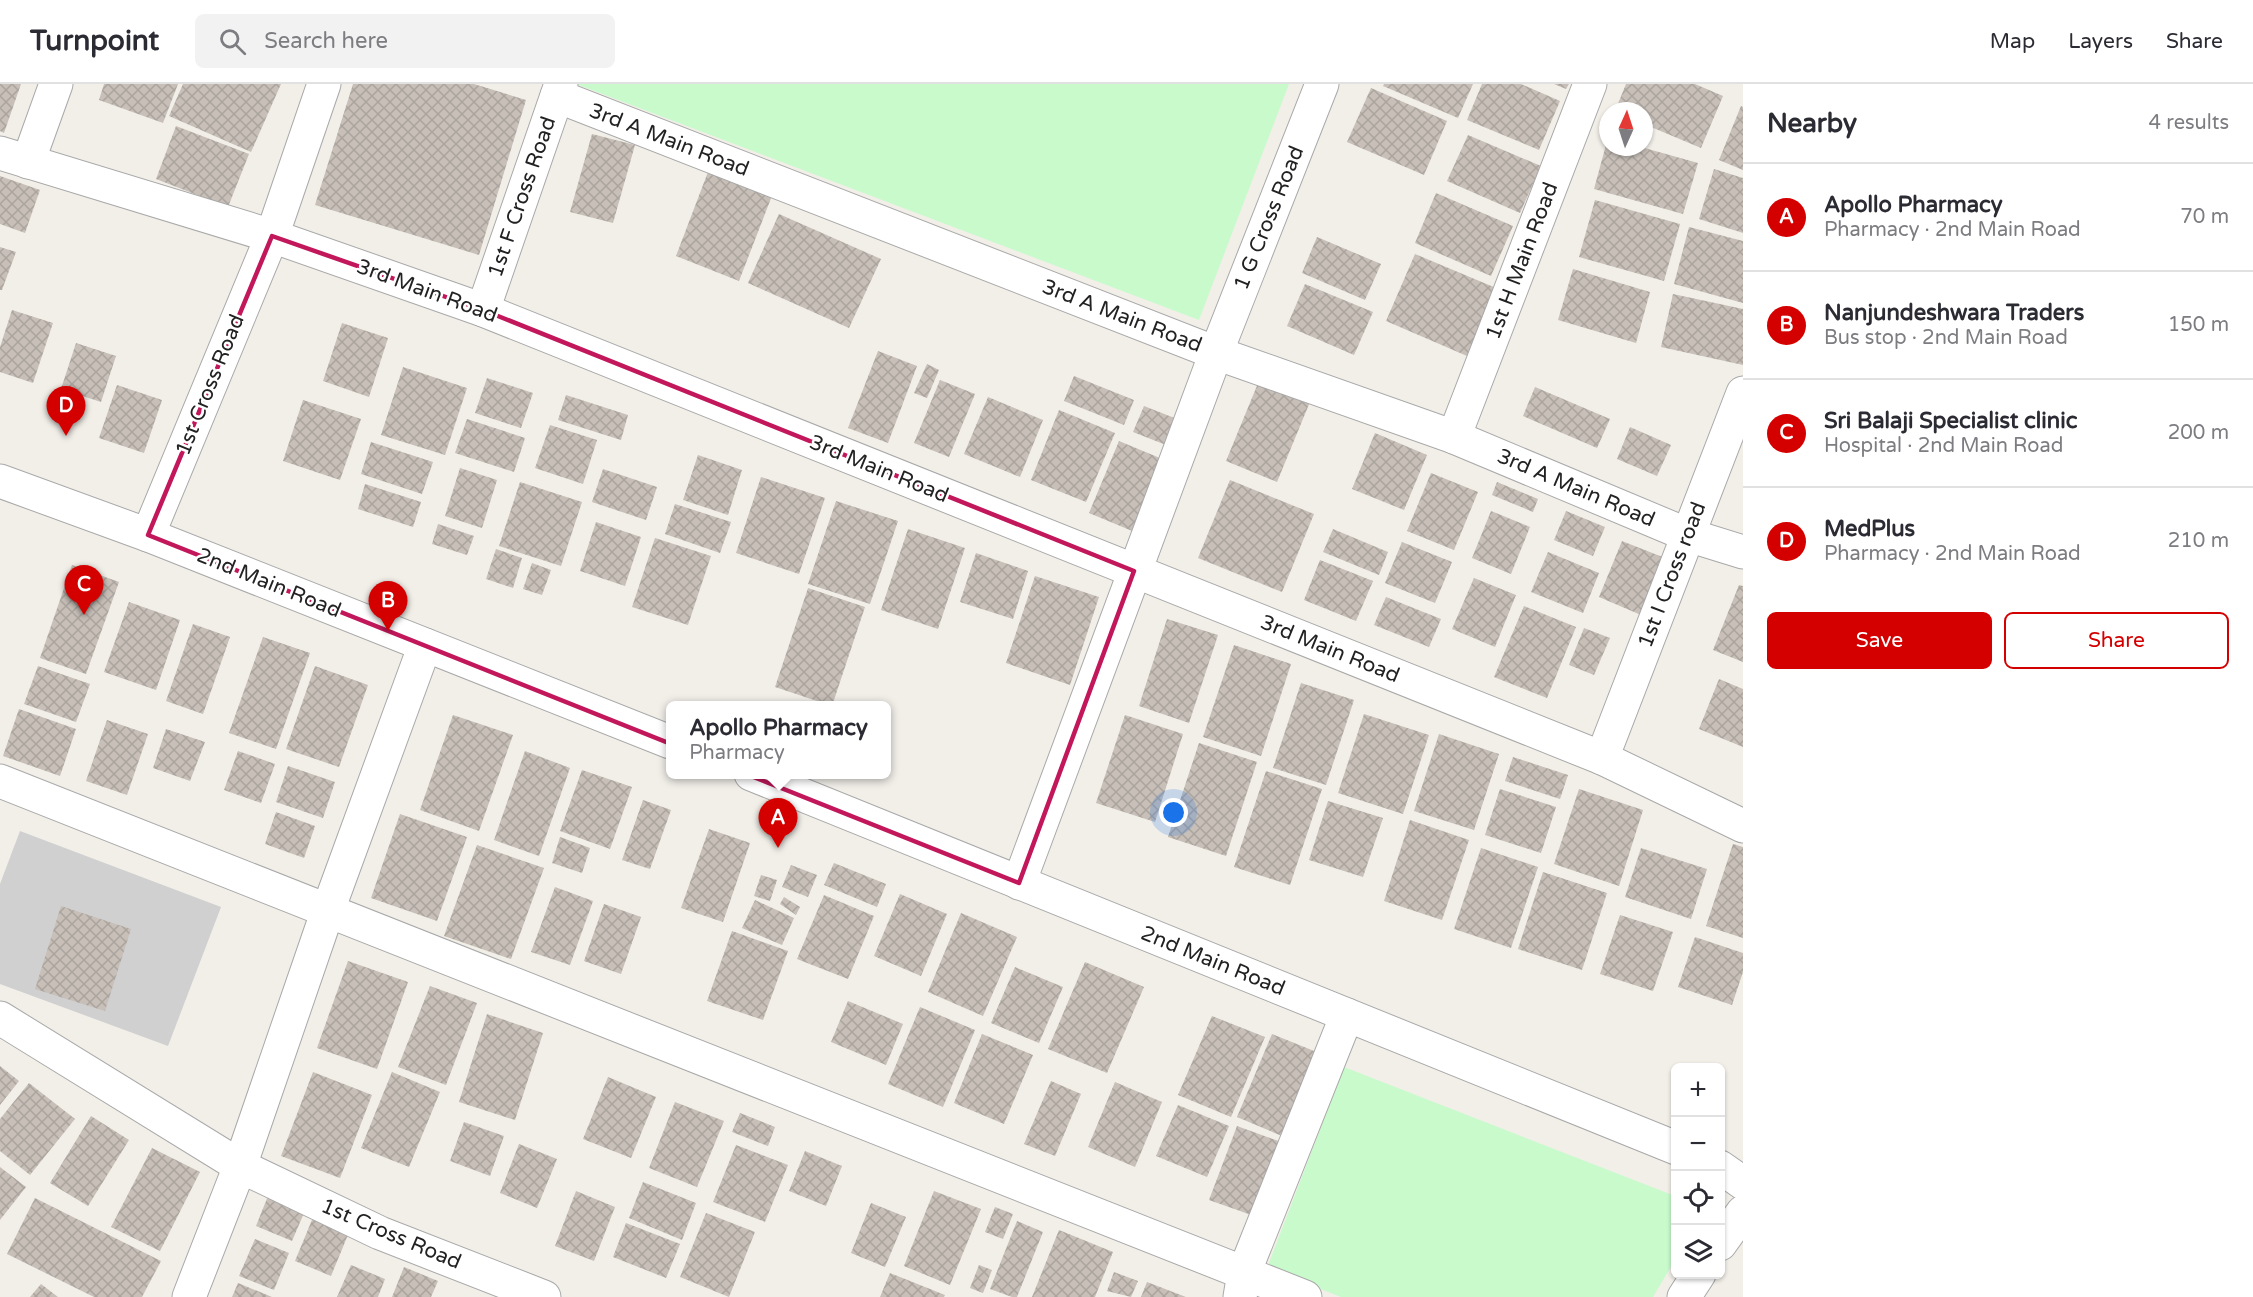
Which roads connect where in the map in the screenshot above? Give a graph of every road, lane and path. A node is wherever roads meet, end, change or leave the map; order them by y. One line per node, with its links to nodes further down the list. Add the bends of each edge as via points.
1 (56, 84): 6 (street)
2 (324, 84): 7 (street, 1st Cross Road)
3 (1322, 84): 9 (street, 1 G Cross Road)
4 (1590, 84): 11 (street, 1st H Main Road)
5 (559, 90): 8 (street, 1st F Cross Road); 9 (street, 3rd A Main Road)
6 (14, 158): 7 (street, 3rd Main Road)
7 (272, 236): 8 (street, 3rd Main Road); 13 (street, 1st Cross Road)
8 (483, 310): 16 (street, 3rd Main Road)
9 (1216, 352): 11 (street, 3rd A Main Road); 16 (street, 1 G Cross Road)
10 (1743, 393): 14 (street, 1st I Cross road)
11 (1454, 437): 14 (street, 3rd A Main Road)
12 (0, 482): 13 (street, 2nd Main Road)
13 (148, 535): 17 (street, 2nd Main Road)
14 (1688, 535): 15 (street, 3rd A Main Road); 19 (street, 1st I Cross road)
15 (1743, 552)
16 (1134, 571): 19 (street, 3rd Main Road); 23 (street, 1 G Cross Road)
17 (425, 645): 18 (street, 2nd Main Road); 24 (street)
18 (666, 740)
19 (1602, 758): 22 (street, 3rd Main Road)
20 (763, 779): 23 (street, 2nd Main Road)
21 (0, 781): 24 (street)
22 (1743, 826)
23 (1019, 883): 25 (street, 2nd Main Road)
24 (328, 910): 28 (street); 32 (street)
25 (1347, 1015): 27 (street, 2nd Main Road); 32 (street)
26 (0, 1018): 28 (street, 1st Cross Road)
27 (1671, 1146)
28 (240, 1166): 33 (street); 34 (street, 1st Cross Road, via 380,1233)
29 (1743, 1212): 30 (street)
30 (1725, 1237)
31 (1696, 1279): 36 (street)
32 (1242, 1285): 35 (street)
33 (189, 1297)
34 (544, 1297)
35 (1305, 1297)
36 (1684, 1297)

